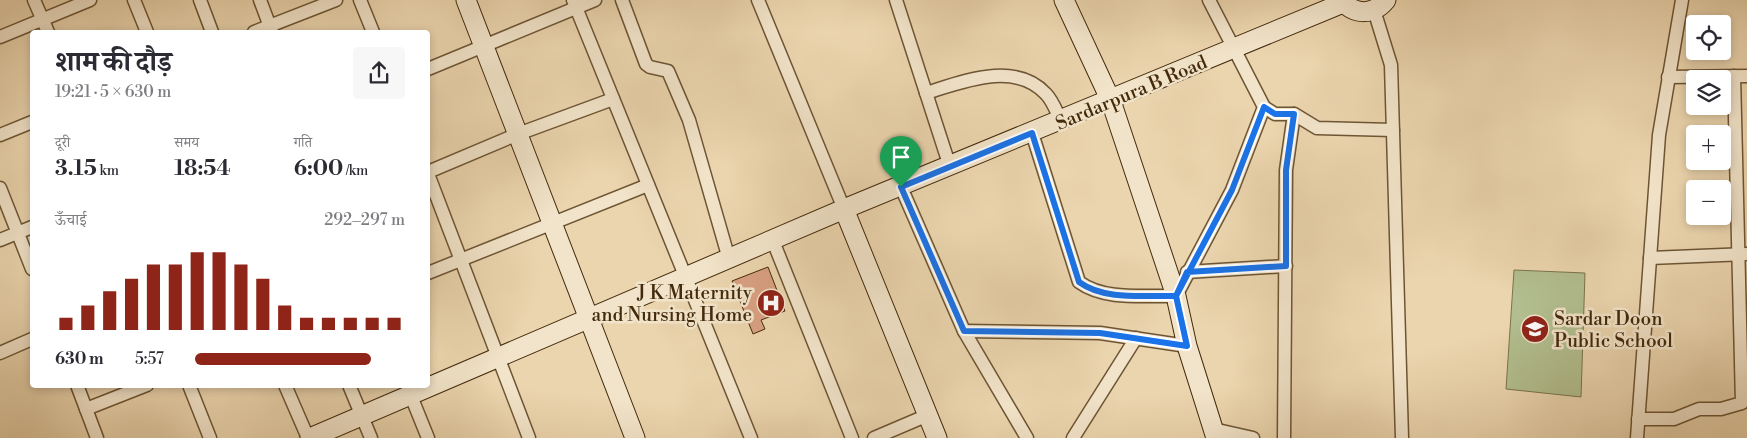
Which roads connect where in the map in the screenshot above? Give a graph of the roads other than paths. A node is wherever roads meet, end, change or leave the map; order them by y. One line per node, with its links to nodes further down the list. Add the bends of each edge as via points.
1 (34, 0): 19 (street)
2 (90, 0): 19 (street)
3 (134, 0): 22 (street)
4 (200, 0): 23 (street)
5 (260, 0): 20 (street)
6 (336, 0): 20 (street)
7 (360, 0): 24 (street)
8 (466, 0): 26 (street)
9 (595, 0): 17 (street)
10 (622, 0): 57 (street, via 646,64 650,68 668,71 682,101)
11 (758, 0): 49 (street)
12 (896, 0): 32 (street)
13 (1064, 0): 34 (street)
14 (1209, 0): 27 (street)
15 (1682, 0): 31 (street)
16 (1343, 1): 18 (street, via 1357,11); 27 (street, Sardarpura B Road)
17 (574, 4): 26 (street); 33 (street)
18 (1380, 5): 39 (street, via 1392,65)
19 (42, 19): 21 (street); 25 (street)
20 (271, 29)
21 (47, 30)
22 (146, 30)
23 (211, 30)
24 (372, 30)
25 (0, 37)
26 (484, 47): 28 (street); 41 (street)
27 (1233, 49): 34 (street, Sardarpura B Road); 35 (street)
28 (430, 69)
29 (1734, 76): 30 (street); 31 (street); 55 (street)
30 (1747, 76)
31 (1668, 77): 56 (street, via 1659,135)
32 (926, 93): 37 (street, via 990,76 1023,80 1047,95); 43 (street)
33 (613, 99): 41 (street); 46 (street)
34 (1111, 101): 37 (street, Sardarpura B Road); 64 (street)
35 (1264, 107): 36 (street, via 1275,114); 62 (street, via 1232,190)
36 (1294, 114): 39 (street, via 1316,128); 60 (street, via 1286,170)
37 (1061, 121): 40 (street, Sardarpura B Road)
38 (30, 123): 42 (street)
39 (1393, 130): 100 (street)
40 (1032, 133): 43 (street, Sardarpura B Road); 64 (street, via 1079,282 1095,292)
41 (518, 134): 44 (street); 50 (street)
42 (0, 135)
43 (950, 167): 47 (street, Sardarpura B Road)
44 (430, 172)
45 (430, 178): 58 (street)
46 (648, 185): 50 (street); 63 (street)
47 (901, 187): 49 (street, Sardarpura B Road); 66 (street)
48 (0, 188): 52 (street)
49 (844, 210): 54 (street, Sardarpura B Road); 81 (street)
50 (551, 223): 58 (street); 65 (street)
51 (30, 228): 52 (street)
52 (18, 233): 53 (street); 59 (street)
53 (0, 240)
54 (773, 241): 57 (street, Sardarpura B Road); 93 (street)
55 (1742, 254): 56 (street); 79 (street)
56 (1650, 258): 83 (street)
57 (729, 259): 63 (street, Sardarpura B Road)
58 (460, 260): 61 (street); 71 (street)
59 (30, 264)
60 (1286, 266): 62 (street); 99 (street)
61 (430, 272)
62 (1187, 272): 64 (street)
63 (685, 278): 65 (street, Sardarpura B Road); 92 (street)
64 (1176, 296): 69 (street)
65 (588, 319): 71 (street, Sardarpura B Road); 91 (street)
66 (964, 331): 67 (street, via 1100,333); 96 (street)
67 (1136, 338): 69 (street); 97 (street)
68 (30, 340): 70 (street)
69 (1187, 346): 84 (street)
70 (0, 353)
71 (498, 358): 72 (street, Sardarpura B Road); 90 (street)
72 (430, 385)
73 (78, 388): 80 (street)
74 (140, 388): 80 (street)
75 (190, 388): 86 (street)
76 (287, 388): 87 (street)
77 (350, 388): 82 (street)
78 (414, 391): 82 (street, Sardarpura B Road); 89 (street)
79 (1744, 403): 83 (street, via 1721,409 1700,409 1674,419)
80 (86, 409): 85 (street)
81 (928, 415): 94 (street); 95 (street)
82 (362, 417): 87 (street, Sardarpura B Road); 88 (street)
83 (1638, 419): 101 (street)
84 (1215, 433): 98 (street)
85 (97, 438)
86 (210, 438)
87 (309, 438)
88 (371, 438)
89 (428, 438)
90 (529, 438)
91 (635, 438)
92 (751, 438)
93 (852, 438)
94 (874, 438)
95 (937, 438)
96 (1027, 438)
97 (1073, 438)
98 (1253, 438)
99 (1284, 438)
100 (1402, 438)
101 (1636, 438)

